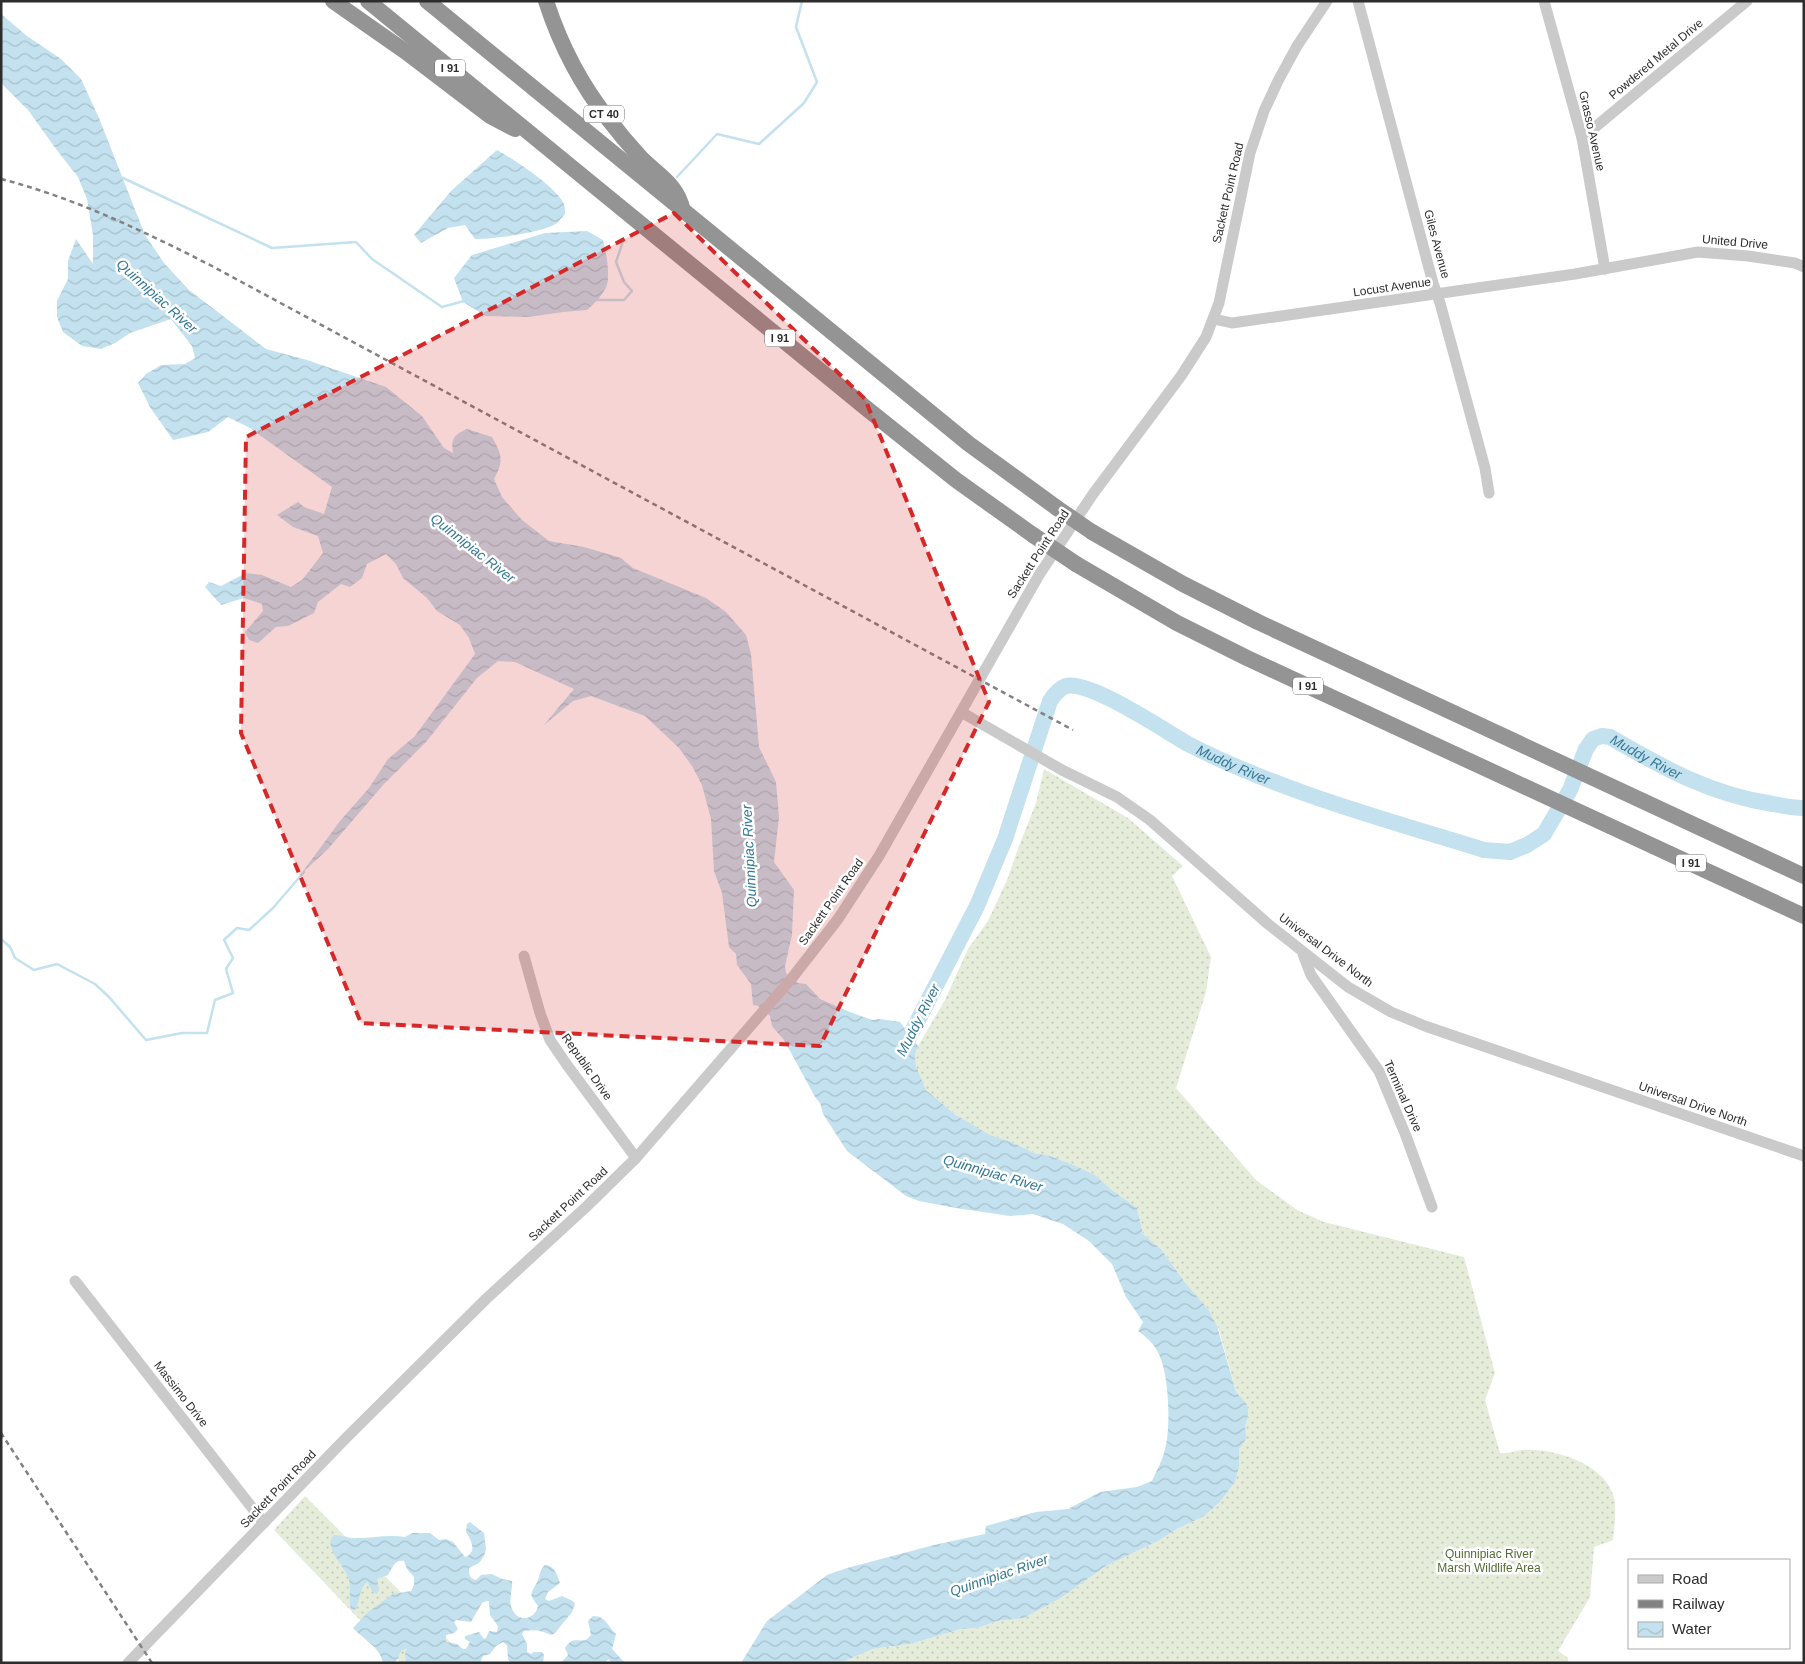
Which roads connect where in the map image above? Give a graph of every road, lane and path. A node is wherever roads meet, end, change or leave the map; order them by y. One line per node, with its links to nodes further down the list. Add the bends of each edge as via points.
1 (333, 1): 9 (highway, via 494,119)
2 (368, 1): 9 (highway, I 91)
3 (427, 1): 11 (highway)
4 (546, 1): 11 (highway, CT 40, via 565,49 592,97 632,148 674,188)
5 (1327, 1): 15 (street, Sackett Point Road, via 1298,46 1264,111 1250,153)
6 (1358, 1): 14 (street, Giles Avenue)
7 (1544, 1): 10 (street, Grasso Avenue)
8 (1747, 1): 10 (street, Powdered Metal Drive)
9 (532, 135): 19 (highway, I 91, bridge, via 914,446 993,508 1076,564 1202,636)
10 (1582, 138): 13 (street, Grasso Avenue)
11 (683, 211): 18 (highway, bridge, via 962,439 1092,532 1249,618)
12 (1804, 267): 13 (street, United Drive, via 1762,258 1698,252)
13 (1605, 269): 14 (street, Locust Avenue)
14 (1437, 294): 15 (street, Locust Avenue, via 1232,323); 16 (street, Giles Avenue)
15 (1214, 319): 17 (street, Sackett Point Road, via 1193,358 1093,494 1039,575)
16 (1489, 493)
17 (960, 712): 20 (street, Universal Drive North, via 1117,797 1150,820); 23 (street, Sackett Point Road, via 862,884 828,933)
18 (1804, 876)
19 (1804, 916)
20 (1303, 953): 22 (street, Universal Drive North, via 1348,987 1391,1012 1425,1026); 24 (street, Terminal Drive, via 1311,975 1379,1071)
21 (524, 956): 23 (street, Republic Drive, via 550,1040)
22 (1804, 1156)
23 (636, 1158): 26 (street, Sackett Point Road, via 486,1299)
24 (1432, 1207)
25 (75, 1281): 26 (street, Massimo Drive)
26 (264, 1523): 27 (street, Sackett Point Road)
27 (128, 1663)

